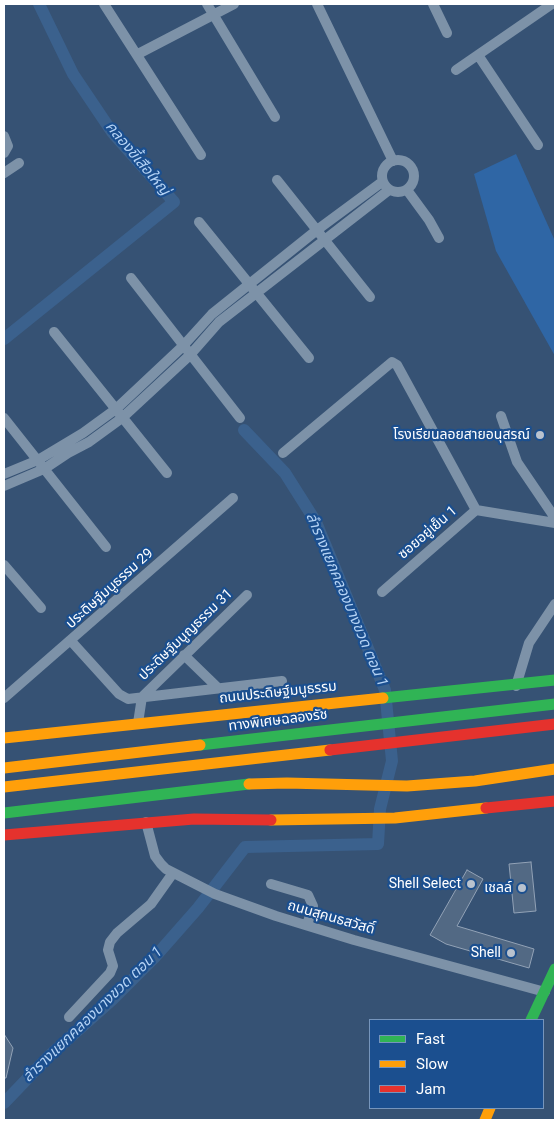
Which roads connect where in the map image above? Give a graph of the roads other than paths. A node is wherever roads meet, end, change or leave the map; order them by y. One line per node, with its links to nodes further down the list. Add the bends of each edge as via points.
1 (104, 4): 9 (street)
2 (207, 4): 7 (street)
3 (234, 4): 7 (street)
4 (317, 4): 17 (street)
5 (433, 4): 8 (street)
6 (552, 4): 10 (street)
7 (215, 16): 9 (street); 12 (street)
8 (447, 33)
9 (138, 54): 16 (street)
10 (478, 55): 11 (street); 14 (street)
11 (456, 70)
12 (275, 116)
13 (4, 136): 15 (street, via 8,146)
14 (538, 145)
15 (4, 153)
16 (201, 155)
17 (393, 160): 21 (street, via 383,169); 23 (street, via 401,160 413,170 412,184)
18 (19, 163): 19 (street)
19 (4, 173)
20 (278, 180): 25 (street)
21 (382, 182): 22 (street); 25 (street)
22 (389, 190): 23 (street, via 398,193); 27 (street)
23 (407, 190): 26 (street)
24 (199, 222): 29 (street)
25 (317, 230): 27 (street); 29 (street)
26 (439, 238)
27 (326, 240): 29 (street); 30 (street)
28 (131, 278): 32 (street)
29 (254, 288): 32 (street); 33 (street)
30 (370, 297)
31 (54, 332): 34 (street)
32 (186, 351): 34 (street); 37 (street)
33 (309, 358)
34 (119, 413): 39 (street); 40 (street, via 89,442 68,452); 41 (street)
35 (501, 416): 46 (street, via 517,462)
36 (4, 418): 39 (street)
37 (240, 418)
38 (283, 453): 45 (street, via 392,362 397,365)
39 (38, 460): 40 (street); 42 (street)
40 (44, 470): 43 (street); 48 (street)
41 (167, 473)
42 (4, 474)
43 (4, 486)
44 (232, 498): 54 (street, ประดิษฐ์มนูธรรม 29)
45 (476, 510): 47 (street, ซอยอยู่เย็น 1); 50 (street, ซอยอยู่เย็น 1)
46 (555, 518)
47 (555, 523)
48 (106, 547)
49 (4, 564): 53 (street)
50 (382, 592)
51 (247, 595): 55 (street, ประดิษฐ์มนูญธรรม 31)
52 (555, 604): 58 (street, via 529,644)
53 (41, 608)
54 (71, 641): 60 (street, via 122,698); 61 (street, ประดิษฐ์มนูธรรม 29)
55 (184, 655): 59 (street); 60 (street, ประดิษฐ์มนูญธรรม 31)
56 (282, 680): 59 (street)
57 (555, 680): 58 (main road, ถนนประดิษฐ์มนูธรรม)
58 (516, 686): 63 (main road, ถนนประดิษฐ์มนูธรรม)
59 (216, 688): 60 (street)
60 (142, 697): 63 (street, ประดิษฐ์มนูญธรรม 31)
61 (4, 698)
62 (555, 704): 66 (main road, ทางพิเศษฉลองรัช)
63 (138, 723): 65 (main road, ถนนประดิษฐ์มนูธรรม)
64 (555, 724): 68 (main road)
65 (4, 738)
66 (4, 768)
67 (555, 770): 70 (main road, via 476,781 395,786 235,785)
68 (4, 787)
69 (555, 801): 71 (main road, via 374,819 243,818)
70 (4, 813)
71 (146, 822): 72 (main road); 73 (street, ถนนสุคนธสวัสดิ์, via 155,856)
72 (4, 835)
73 (173, 873): 75 (street, ถนนสุคนธสวัสดิ์, via 215,894); 78 (street, via 151,904 110,942 108,950 113,966 110,972)
74 (272, 884): 75 (street, via 308,896 313,906)
75 (307, 925): 77 (street, ถนนสุคนธสวัสดิ์)
76 (555, 970): 77 (main road)
77 (544, 992): 79 (main road)
78 (69, 1016)
79 (531, 1019)

